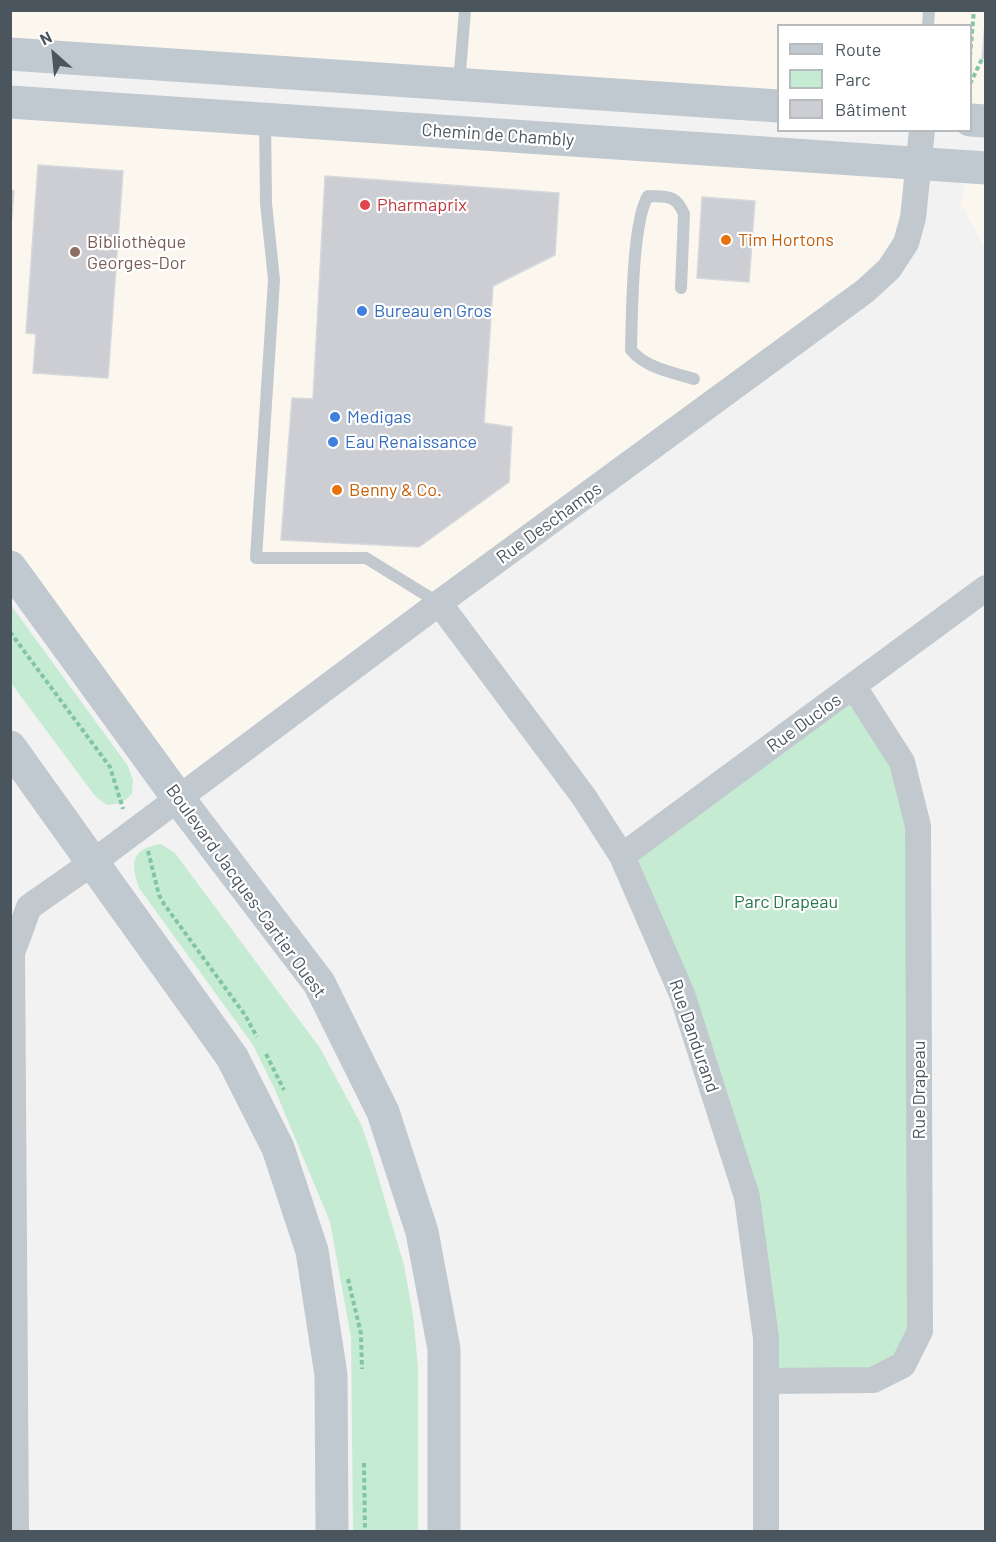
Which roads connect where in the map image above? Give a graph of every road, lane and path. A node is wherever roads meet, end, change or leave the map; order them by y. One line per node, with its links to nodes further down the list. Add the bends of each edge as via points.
1 (465, 10): 7 (lane)
2 (974, 10): 3 (path)
3 (972, 33)
4 (10, 54): 7 (main road)
5 (982, 59): 6 (path)
6 (972, 80)
7 (459, 85): 9 (main road)
8 (10, 102): 10 (main road, Chemin de Chambly)
9 (777, 106)
10 (265, 119): 12 (main road, Chemin de Chambly); 18 (lane, via 266,203 274,280 256,558 366,558)
11 (922, 132): 12 (street, Rue Deschamps)
12 (917, 164): 13 (main road, Chemin de Chambly); 18 (street, Rue Deschamps, via 913,218 906,243 889,269 865,291)
13 (986, 168)
14 (681, 288): 15 (lane, via 684,214 672,198 648,196 642,206 635,265 631,350 649,365)
15 (694, 379)
16 (10, 567): 21 (main road, Boulevard Jacques-Cartier Ouest)
17 (986, 588): 19 (street, Rue Duclos)
18 (439, 603): 21 (street, Rue Deschamps); 22 (street, Rue Dandurand, via 584,797)
19 (854, 687): 22 (street, Rue Duclos); 24 (street, Rue Drapeau, via 902,762 918,826 920,1331 903,1365 873,1380)
20 (10, 747): 23 (main road)
21 (178, 798): 23 (street, Rue Deschamps); 27 (main road, Boulevard Jacques-Cartier Ouest, via 319,983 383,1112 422,1232 444,1349)
22 (622, 856): 24 (street, Rue Dandurand, via 682,994 747,1197 766,1338)
23 (92, 863): 25 (street, Rue Deschamps, via 29,907 12,953); 26 (main road, via 232,1057 278,1148 312,1251 331,1375)
24 (766, 1381): 28 (street, Rue Dandurand)
25 (16, 1532)
26 (332, 1532)
27 (444, 1532)
28 (766, 1532)

